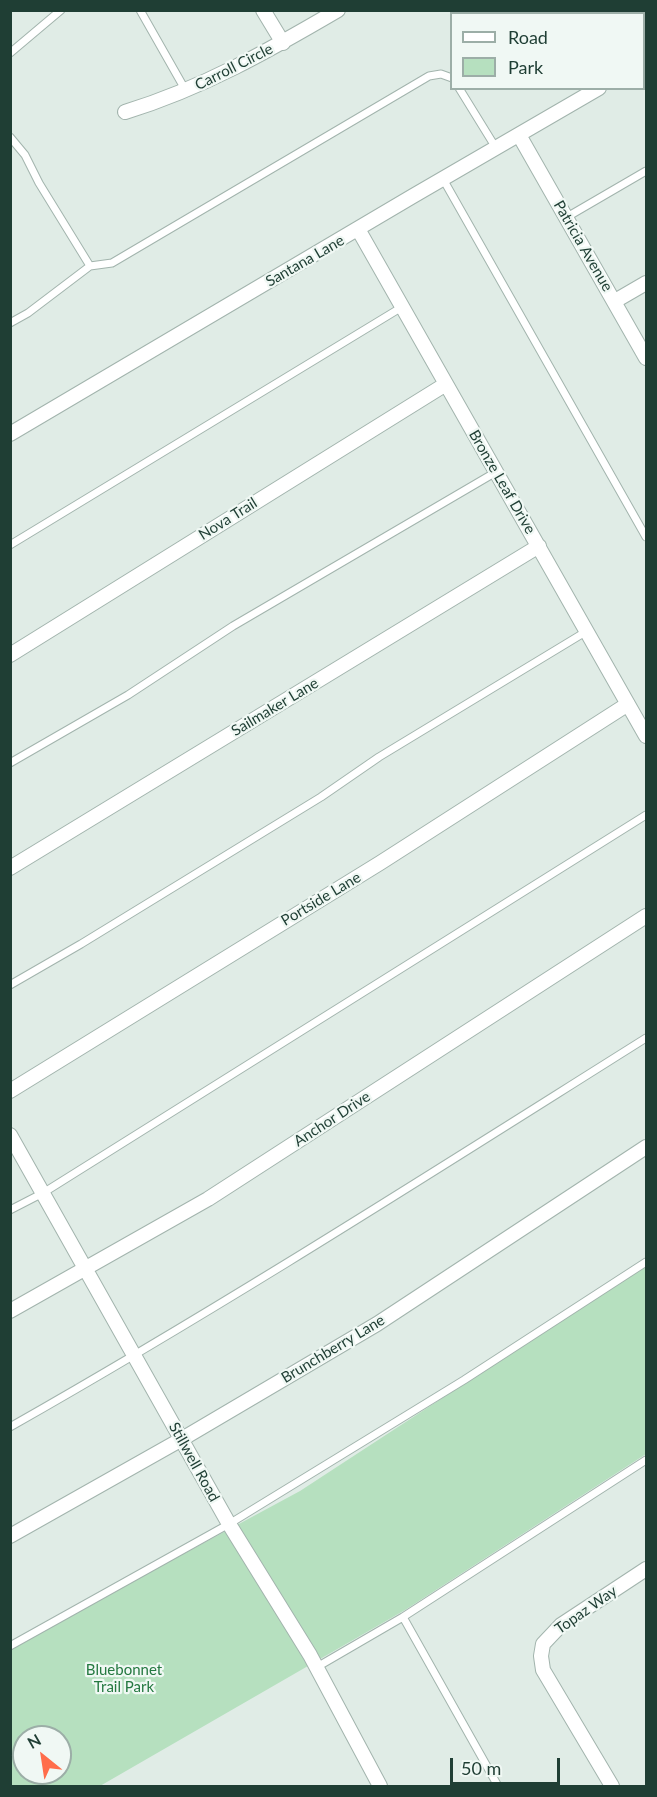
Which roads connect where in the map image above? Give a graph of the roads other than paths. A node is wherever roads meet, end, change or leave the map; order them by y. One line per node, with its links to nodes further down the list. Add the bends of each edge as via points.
1 (61, 10): 6 (lane)
2 (140, 10): 10 (lane)
3 (263, 10): 5 (street)
4 (338, 10): 5 (street, Carroll Circle)
5 (283, 43): 10 (street, Carroll Circle)
6 (10, 53)
7 (450, 77): 19 (lane, via 429,76 112,263)
8 (460, 90): 14 (lane)
9 (596, 90): 12 (street, Santana Lane)
10 (186, 91): 11 (street, Carroll Circle)
11 (125, 112)
12 (519, 135): 14 (street, Santana Lane); 17 (street, Patricia Avenue)
13 (10, 137): 19 (lane, via 25,154)
14 (496, 148): 16 (street, Santana Lane)
15 (646, 171): 17 (lane)
16 (443, 179): 18 (street, Santana Lane); 28 (lane)
17 (567, 218): 21 (street, Patricia Avenue)
18 (358, 229): 22 (street, Bronze Leaf Drive); 26 (street, Santana Lane)
19 (90, 266): 23 (lane)
20 (646, 283): 21 (street)
21 (615, 301): 24 (street, Patricia Avenue)
22 (402, 307): 25 (street, Bronze Leaf Drive); 29 (lane)
23 (10, 323)
24 (646, 357)
25 (446, 384): 27 (street, Bronze Leaf Drive); 32 (street, Nova Trail)
26 (10, 434)
27 (496, 472): 30 (street, Bronze Leaf Drive); 35 (lane)
28 (646, 537)
29 (10, 545)
30 (539, 546): 31 (street, Bronze Leaf Drive); 37 (street, Sailmaker Lane)
31 (587, 631): 33 (street, Bronze Leaf Drive); 39 (lane, via 81,945)
32 (10, 655)
33 (628, 704): 34 (street, Bronze Leaf Drive); 41 (street, Portside Lane, via 380,863)
34 (646, 736)
35 (10, 763)
36 (646, 815): 44 (lane)
37 (10, 868)
38 (646, 916): 47 (street, Anchor Drive, via 208,1198)
39 (10, 985)
40 (646, 1038): 49 (lane)
41 (10, 1091)
42 (10, 1135): 44 (street, Stillwell Road)
43 (646, 1147): 51 (street, Brunchberry Lane, via 377,1324)
44 (43, 1193): 45 (lane); 47 (street, Stillwell Road)
45 (10, 1210)
46 (646, 1262): 53 (lane)
47 (85, 1269): 48 (street, Anchor Drive); 49 (street, Stillwell Road)
48 (10, 1311)
49 (135, 1356): 50 (lane); 51 (street, Stillwell Road)
50 (10, 1427)
51 (182, 1439): 53 (street, Stillwell Road); 54 (street, Brunchberry Lane)
52 (646, 1460): 56 (lane)
53 (230, 1524): 57 (lane); 58 (street, Stillwell Road)
54 (10, 1536)
55 (646, 1569): 61 (street, Topaz Way, via 561,1625 543,1644 541,1656 543,1670)
56 (403, 1617): 58 (lane); 60 (lane)
57 (10, 1647)
58 (317, 1667): 59 (street, Stillwell Road)
59 (380, 1786)
60 (498, 1786)
61 (612, 1786)

